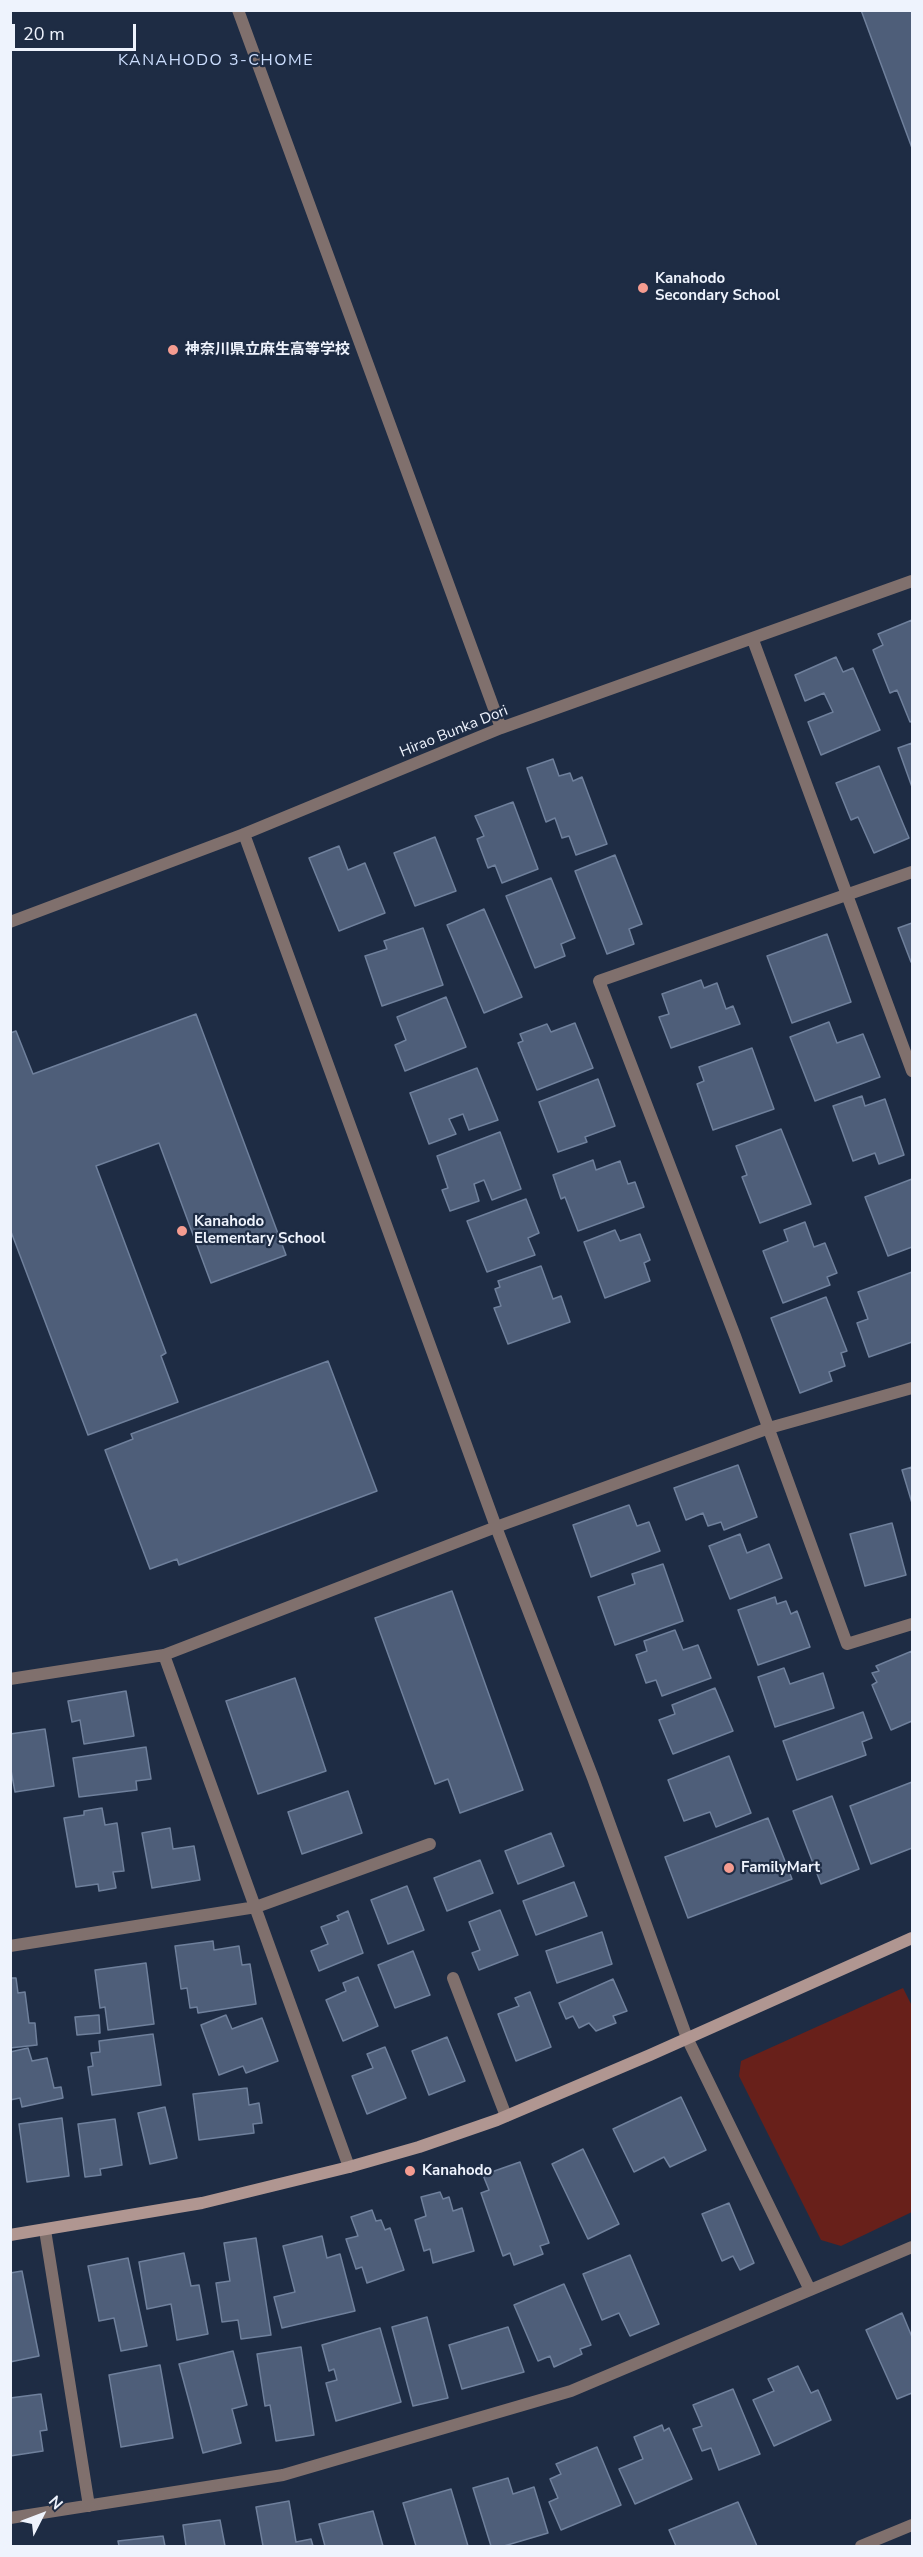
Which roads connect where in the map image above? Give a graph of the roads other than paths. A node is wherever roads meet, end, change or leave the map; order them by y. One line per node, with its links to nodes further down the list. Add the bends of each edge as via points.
1 (238, 10): 4 (street)
2 (912, 581): 3 (street, Hirao Bunka Dori)
3 (753, 640): 4 (street, Hirao Bunka Dori); 7 (street)
4 (501, 728): 5 (street, Hirao Bunka Dori)
5 (244, 834): 8 (street, Hirao Bunka Dori); 12 (street)
6 (912, 873): 7 (street)
7 (848, 897): 9 (street); 11 (street, via 599,981)
8 (10, 922)
9 (912, 1071)
10 (912, 1388): 11 (street)
11 (769, 1428): 12 (street); 13 (street, via 847,1644)
12 (496, 1527): 14 (street); 21 (street)
13 (912, 1624)
14 (164, 1655): 15 (street); 17 (street)
15 (10, 1679)
16 (430, 1844): 17 (street)
17 (256, 1907): 19 (street); 23 (street)
18 (912, 1938): 21 (street)
19 (10, 1946)
20 (453, 1978): 22 (street)
21 (687, 2038): 22 (street); 27 (street)
22 (506, 2116): 23 (street)
23 (349, 2167): 24 (street, via 201,2203)
24 (45, 2230): 25 (street); 28 (street)
25 (10, 2235)
26 (912, 2247): 27 (street)
27 (810, 2290): 28 (street, via 571,2391 283,2475)
28 (89, 2506): 29 (street)
29 (10, 2518)
30 (912, 2524): 31 (street)
31 (861, 2547)

